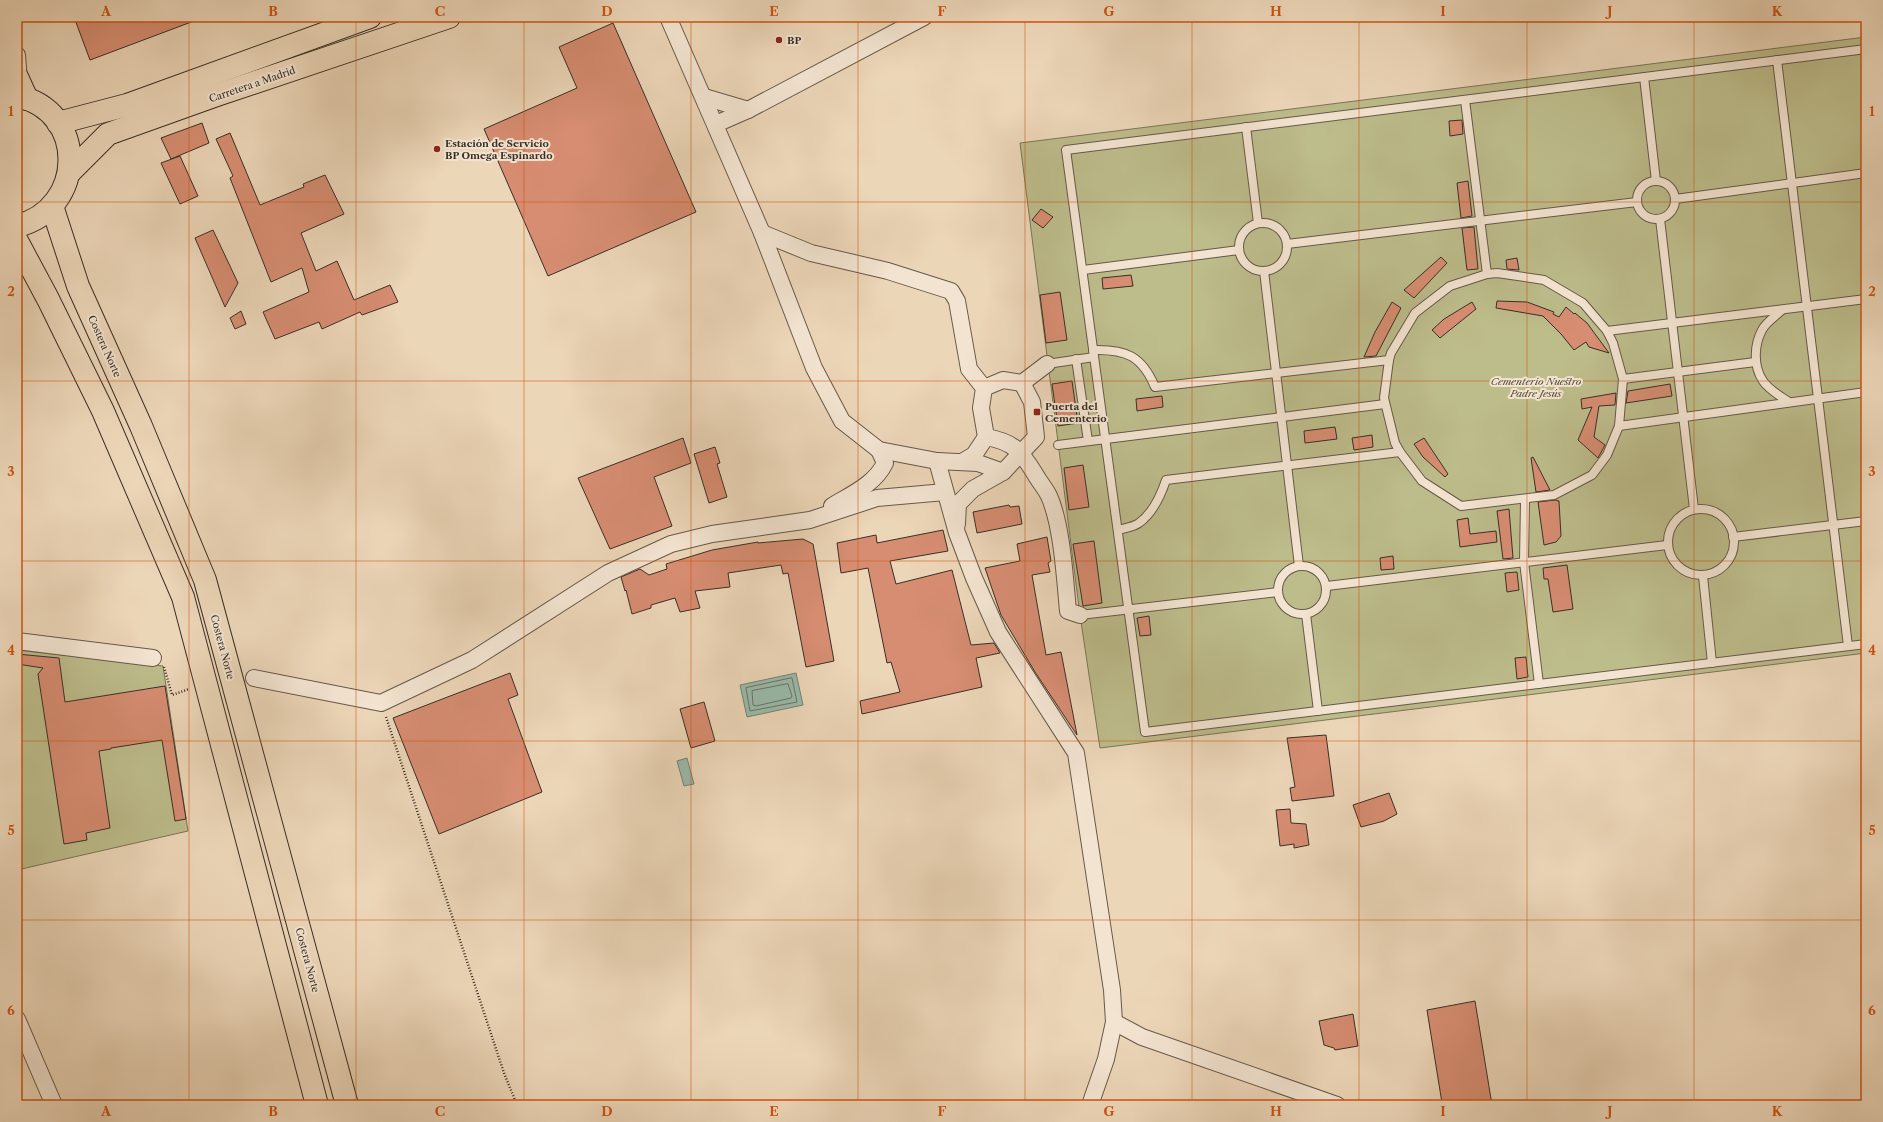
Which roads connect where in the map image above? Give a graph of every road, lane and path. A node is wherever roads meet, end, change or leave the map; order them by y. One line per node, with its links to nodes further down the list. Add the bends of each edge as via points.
1 (370, 17): 13 (main road, via 127,106)
2 (449, 17): 17 (main road, Carretera a Madrid, via 108,134)
3 (668, 17): 10 (street)
4 (924, 17): 12 (street)
5 (1866, 49): 7 (lane)
6 (17, 55): 9 (street)
7 (1777, 60): 8 (lane); 19 (lane)
8 (1644, 77): 11 (lane); 18 (lane)
9 (20, 88): 13 (main road)
10 (704, 97): 12 (street); 14 (street)
11 (1465, 100): 15 (lane); 24 (lane)
12 (748, 110): 14 (street)
13 (58, 123): 17 (main road, via 70,156)
14 (716, 124): 27 (street)
15 (1246, 127): 25 (lane); 31 (lane, via 1066,150)
16 (1866, 173): 19 (lane)
17 (69, 174): 22 (main road, via 63,191)
18 (1656, 181): 20 (lane, via 1671,188); 21 (lane, via 1642,187)
19 (1792, 183): 20 (lane); 35 (lane)
20 (1676, 199): 23 (lane, via 1670,214)
21 (1637, 202): 23 (lane, via 1648,218); 24 (lane)
22 (52, 206): 26 (main road, via 33,221); 99 (main road, Costera Norte, via 78,286 141,426 205,580)
23 (1660, 219): 37 (lane)
24 (1480, 221): 29 (lane); 33 (lane)
25 (1258, 223): 29 (lane, via 1274,225); 30 (lane, via 1245,230)
26 (17, 226)
27 (762, 233): 48 (street, via 811,253 888,271 951,291 957,301 969,369); 60 (street, via 814,368 842,421)
28 (17, 241): 98 (main road, via 103,411 183,597)
29 (1287, 244): 32 (lane, via 1286,252 1278,266)
30 (1238, 250): 31 (lane); 32 (lane, via 1244,263 1250,268)
31 (1083, 270): 39 (lane)
32 (1264, 271): 45 (lane)
33 (1487, 274): 38 (lane, via 1544,280 1583,303); 41 (lane, via 1450,286 1415,313)
34 (1866, 299): 35 (lane)
35 (1807, 307): 36 (lane); 50 (lane)
36 (1782, 310): 37 (lane); 42 (lane, via 1763,329 1757,344)
37 (1672, 323): 38 (lane); 44 (lane)
38 (1607, 331): 46 (lane)
39 (1094, 353): 40 (lane); 45 (lane, via 1113,349 1124,352 1149,372 1155,387); 57 (lane)
40 (1076, 359): 43 (lane); 58 (lane)
41 (1389, 360): 45 (lane); 52 (lane)
42 (1755, 362): 44 (lane); 51 (lane, via 1763,381)
43 (1047, 364): 47 (street)
44 (1678, 372): 46 (lane); 54 (lane)
45 (1276, 373): 53 (lane)
46 (1623, 379): 55 (lane)
47 (1022, 383): 48 (street, via 1003,380); 62 (street, via 1032,402 1036,437)
48 (984, 388): 56 (street, via 981,408)
49 (1866, 392): 50 (lane)
50 (1818, 398): 51 (lane); 72 (lane)
51 (1789, 402): 54 (lane)
52 (1385, 404): 53 (lane); 61 (lane, via 1395,444)
53 (1282, 417): 57 (lane); 65 (lane)
54 (1683, 417): 55 (lane); 69 (lane)
55 (1619, 426): 68 (lane, via 1607,455 1592,475 1554,496)
56 (986, 437): 62 (street, via 999,439); 64 (street, via 974,455)
57 (1106, 439): 58 (lane); 73 (lane)
58 (1088, 441): 59 (lane)
59 (1058, 445)
60 (879, 450): 63 (street); 70 (street, via 885,463 875,479)
61 (1400, 452): 65 (lane); 68 (lane, via 1422,481 1461,506)
62 (1022, 453): 66 (street); 84 (street, via 1048,495 1058,526 1068,611)
63 (937, 461): 64 (street); 67 (street)
64 (962, 462): 66 (street)
65 (1288, 466): 73 (lane, via 1166,480 1159,498 1147,515 1138,524); 78 (lane)
66 (1003, 472): 74 (street, via 973,489 958,504)
67 (945, 492): 70 (street, via 876,498); 74 (street)
68 (1524, 500): 77 (lane)
69 (1694, 509): 75 (lane, via 1715,512 1724,518); 76 (lane, via 1685,513 1672,526)
70 (810, 520): 93 (street, via 712,534 670,544 608,573 472,660)
71 (1866, 521): 72 (lane)
72 (1833, 525): 75 (lane); 87 (lane)
73 (1118, 530): 82 (lane)
74 (957, 533): 96 (street, via 998,632 1076,753 1112,990)
75 (1733, 537): 79 (lane, via 1734,548 1730,558 1714,573)
76 (1667, 544): 77 (lane); 79 (lane, via 1669,555 1675,564 1692,575)
77 (1524, 562): 80 (lane); 91 (lane)
78 (1299, 566): 80 (lane, via 1314,568 1324,579); 81 (lane, via 1286,572 1279,584)
79 (1703, 576): 89 (lane)
80 (1326, 586): 83 (lane, via 1326,594 1320,607)
81 (1278, 592): 82 (lane); 83 (lane, via 1280,599 1290,611)
82 (1129, 609): 84 (lane); 94 (lane, via 1145,732)
83 (1306, 614): 94 (lane)
84 (1080, 615)
85 (17, 641): 88 (street)
86 (1866, 644): 87 (lane)
87 (1848, 646): 89 (lane)
88 (152, 658): 92 (path, via 163,664 172,696 191,688)
89 (1712, 663): 91 (lane)
90 (254, 678): 93 (street)
91 (1539, 684): 94 (lane)
92 (193, 695)
93 (381, 703): 100 (path, via 504,1073)
94 (1318, 711)
95 (17, 1019): 97 (street)
96 (1114, 1022): 101 (street, via 1106,1059); 102 (street, via 1142,1037)
97 (54, 1105)
98 (317, 1105)
99 (346, 1105)
100 (517, 1105)
101 (1090, 1105)
102 (1336, 1105)

